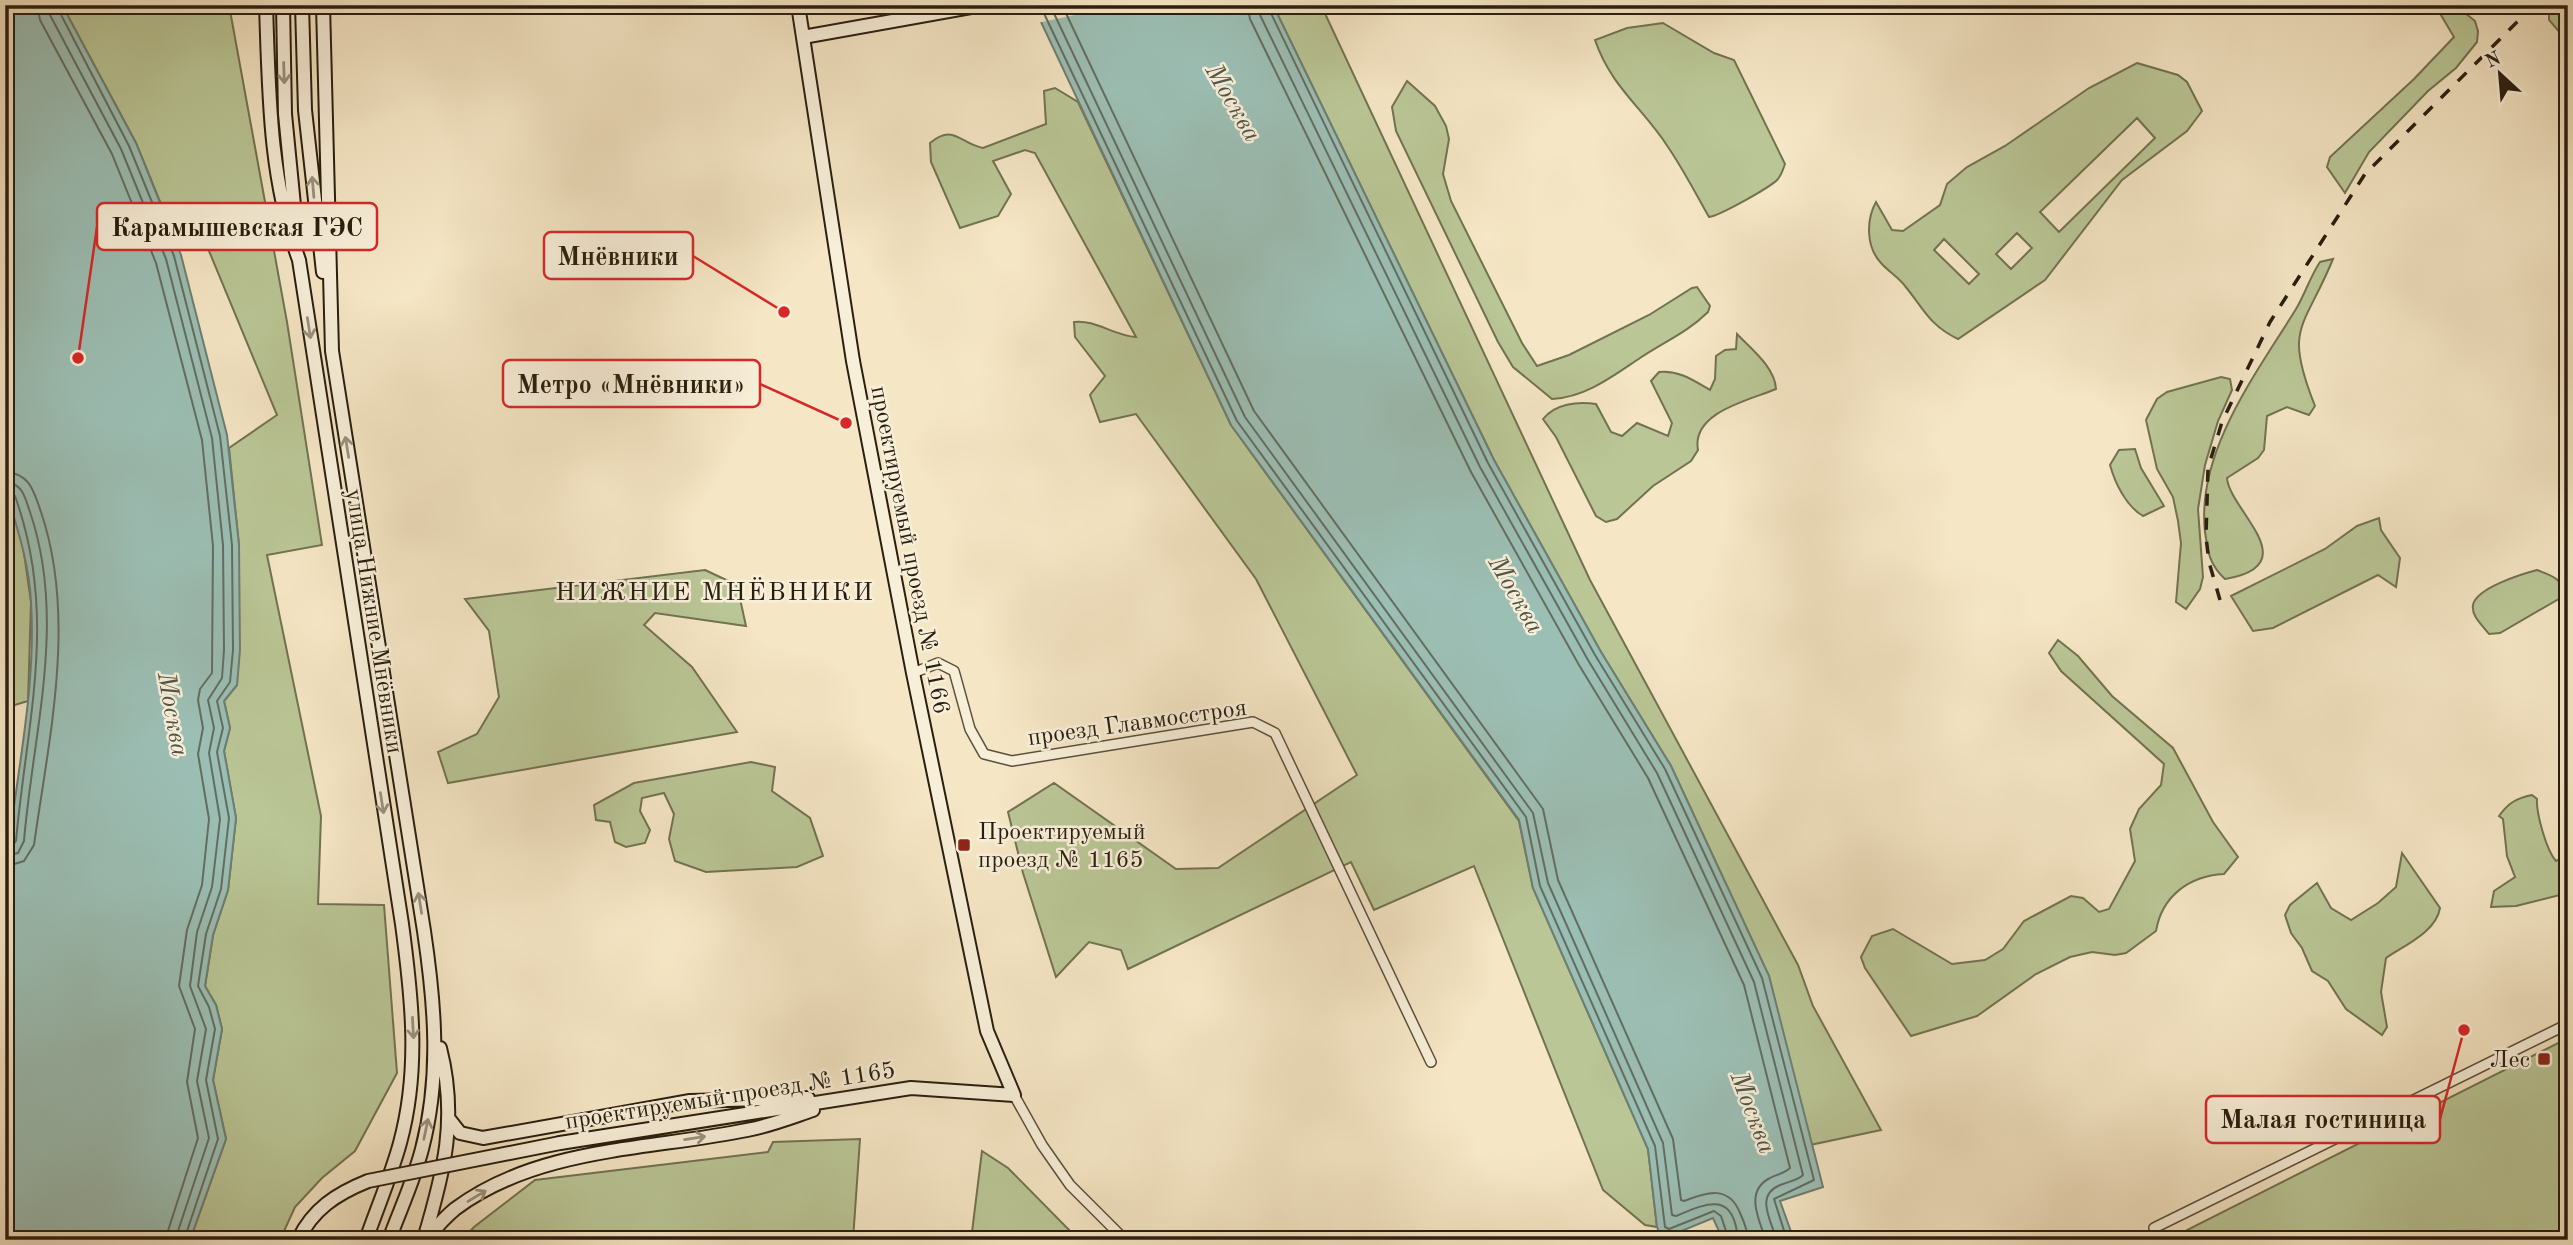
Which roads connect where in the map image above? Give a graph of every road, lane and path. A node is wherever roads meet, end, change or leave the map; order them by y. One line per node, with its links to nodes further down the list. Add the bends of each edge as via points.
1 (266, 5): 8 (street, улица Нижние Мнёвники, via 273,149 285,224)
2 (282, 5): 8 (street, one-way to 8, via 285,114)
3 (303, 5): 9 (street, one-way to 3, via 306,122)
4 (323, 5): 9 (street, улица Нижние Мнёвники)
5 (798, 5): 7 (street, проектируемый проезд № 1166)
6 (982, 5): 7 (street)
7 (803, 37): 12 (street, проектируемый проезд № 1166, via 861,408)
8 (299, 260): 11 (street, улица Нижние Мнёвники, one-way to 11)
9 (330, 328): 10 (street, улица Нижние Мнёвники, one-way to 9)
10 (376, 636): 11 (street); 14 (street, улица Нижние Мнёвники, one-way to 10, via 426,944)
11 (356, 639): 21 (street, улица Нижние Мнёвники, one-way to 21, via 404,936 414,1031 400,1144)
12 (913, 673): 15 (street, проезд Главмосстроя, via 938,663 954,671 970,729 984,754 1012,761 1253,722 1275,733); 16 (street, проектируемый проезд № 1166, via 987,1031)
13 (2568, 1024): 19 (street)
14 (435, 1028): 18 (street, via 449,1081); 22 (street, улица Нижние Мнёвники, one-way to 14, via 422,1150 435,1076)
15 (1431, 1062)
16 (1014, 1096): 17 (street, проектируемый проезд № 1165, via 911,1088); 24 (street, via 1070,1185)
17 (854, 1097): 18 (street, via 690,1101 484,1138 460,1133); 20 (street, проектируемый проезд № 1165, bridge, via 560,1143 368,1181 340,1192 316,1212); 23 (street, one-way to 17, via 454,1210 536,1168 749,1130)
18 (449, 1119): 23 (street, via 441,1184)
19 (2154, 1228)
20 (298, 1240)
21 (366, 1240)
22 (390, 1240)
23 (424, 1240)
24 (1125, 1240)

